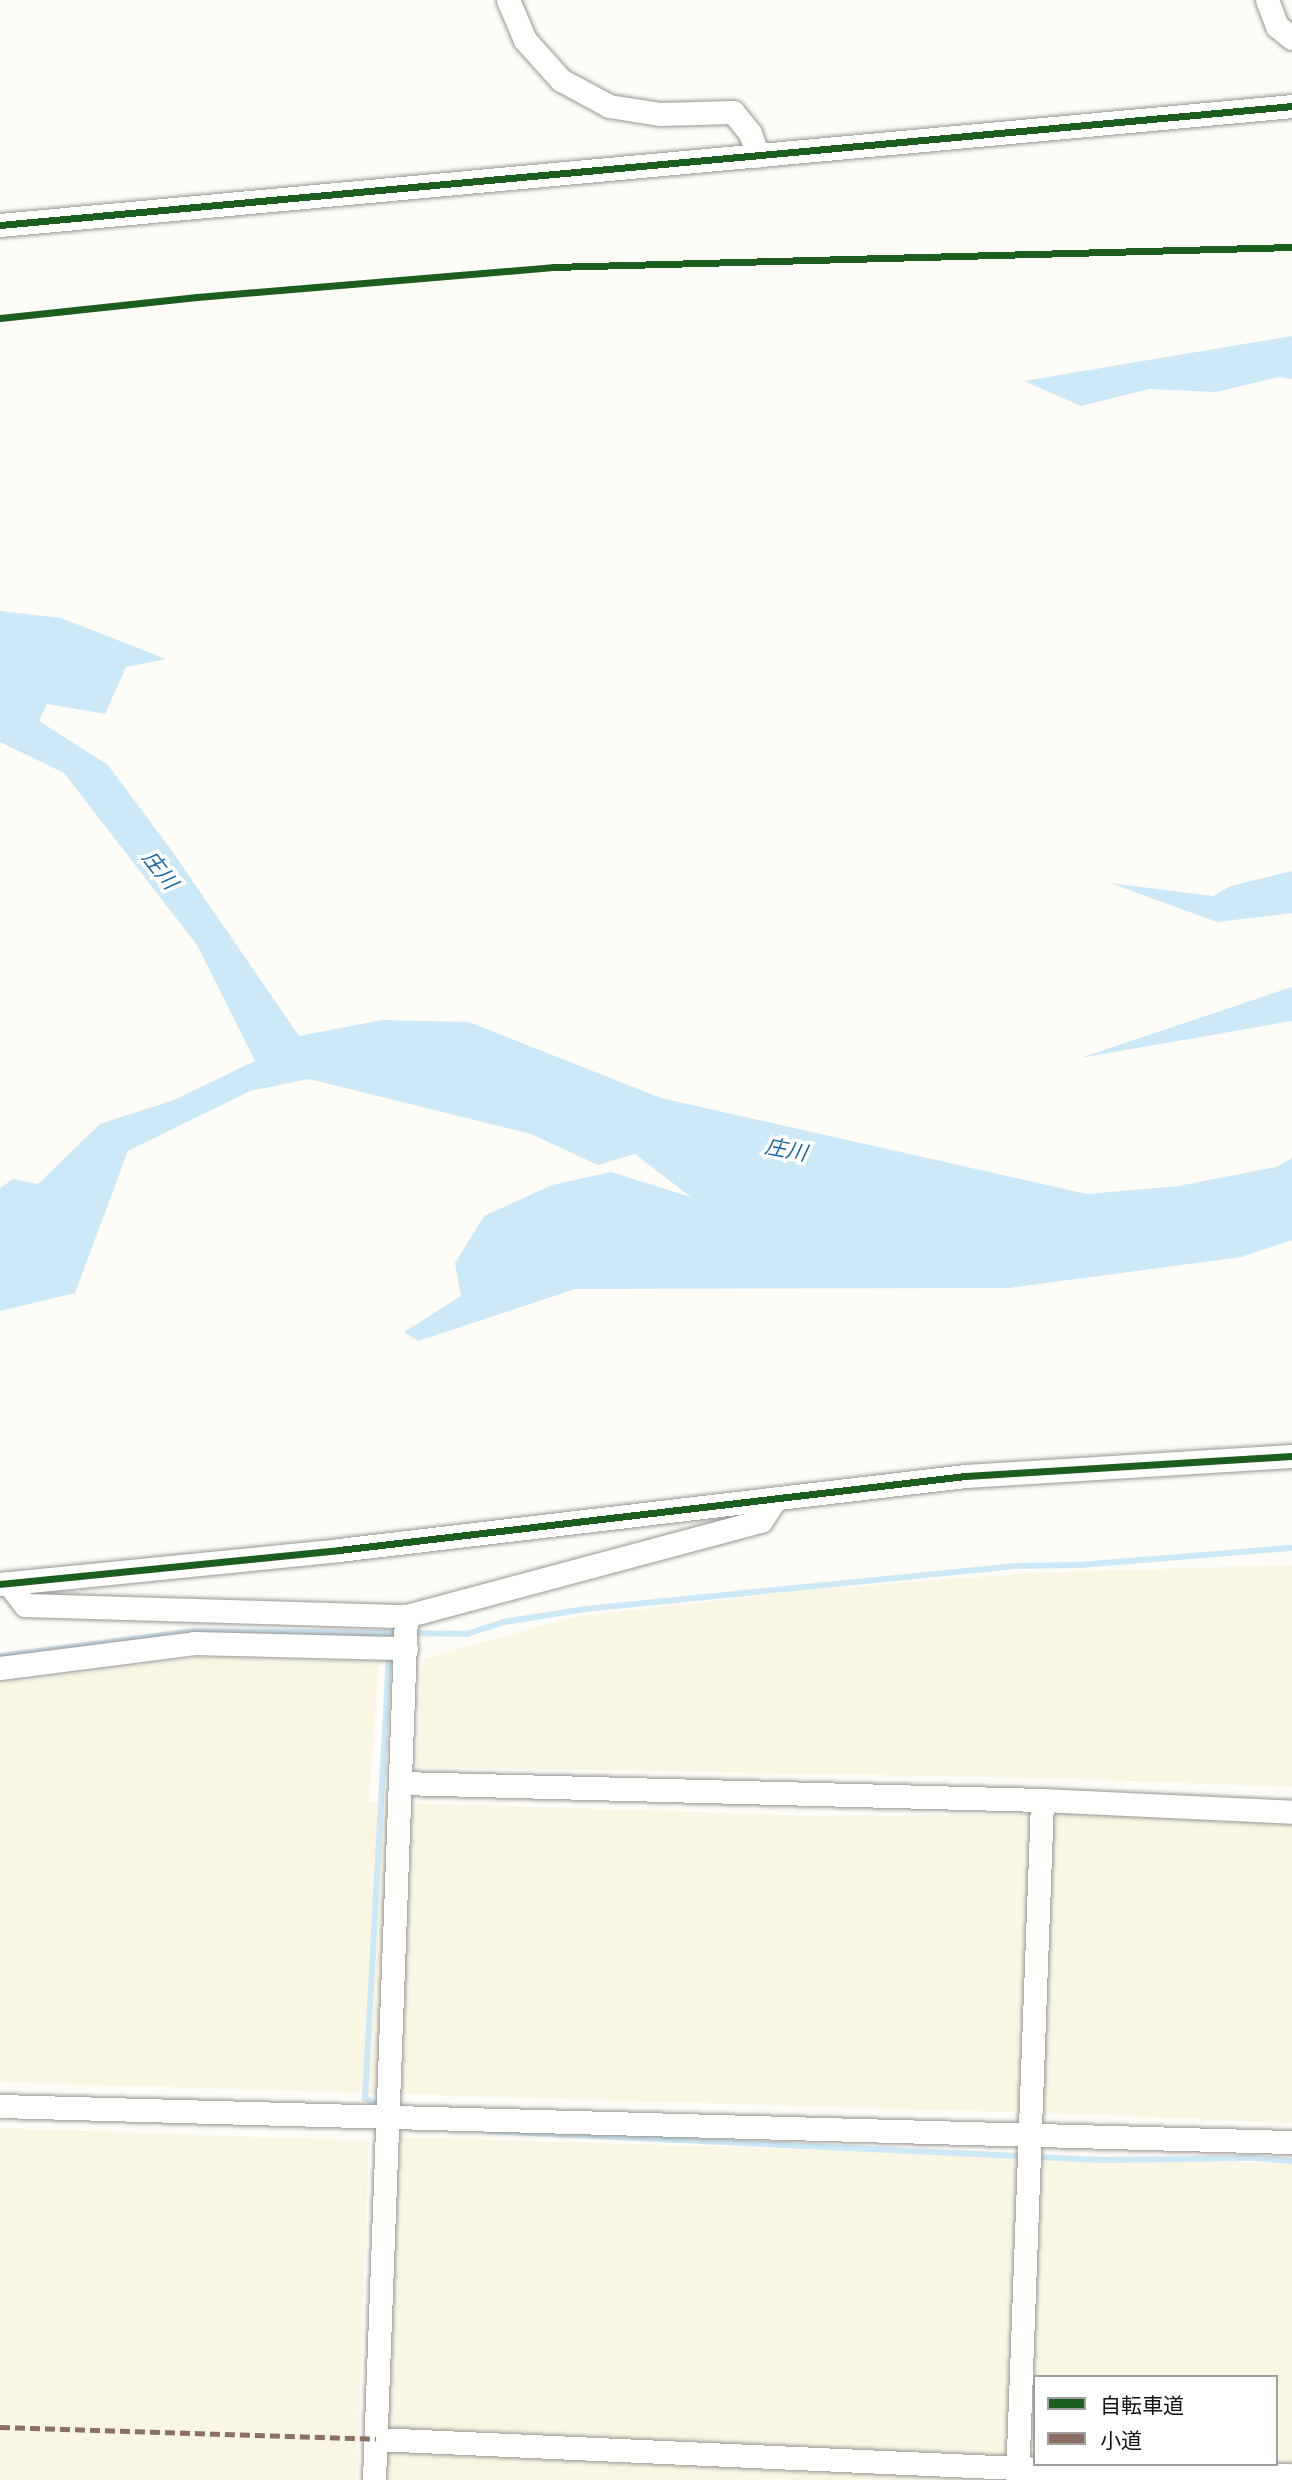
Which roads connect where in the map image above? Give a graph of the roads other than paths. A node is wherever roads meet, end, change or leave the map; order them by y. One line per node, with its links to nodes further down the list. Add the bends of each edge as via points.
1 (508, 0): 5 (street, via 524,40 561,80 609,106 660,114 733,112 750,132)
2 (1267, 0): 3 (street, via 1277,26)
3 (1292, 38)
4 (1292, 106): 5 (street)
5 (758, 156): 6 (street)
6 (0, 225)
7 (1292, 1456): 8 (street, via 965,1476)
8 (776, 1498): 9 (street, via 339,1550); 10 (street, via 761,1521)
9 (4, 1583): 10 (street, via 25,1605)
10 (406, 1616): 11 (street)
11 (406, 1648): 12 (street, via 194,1643); 13 (street)
12 (0, 1668)
13 (401, 1783): 14 (street); 17 (street)
14 (1042, 1800): 15 (street); 18 (street)
15 (1292, 1812)
16 (0, 2106): 17 (street)
17 (386, 2118): 18 (street); 20 (street)
18 (1032, 2134): 19 (street); 21 (street)
19 (1292, 2142)
20 (376, 2439): 21 (street); 23 (street)
21 (1018, 2474): 22 (street)
22 (1292, 2475)
23 (374, 2480)

